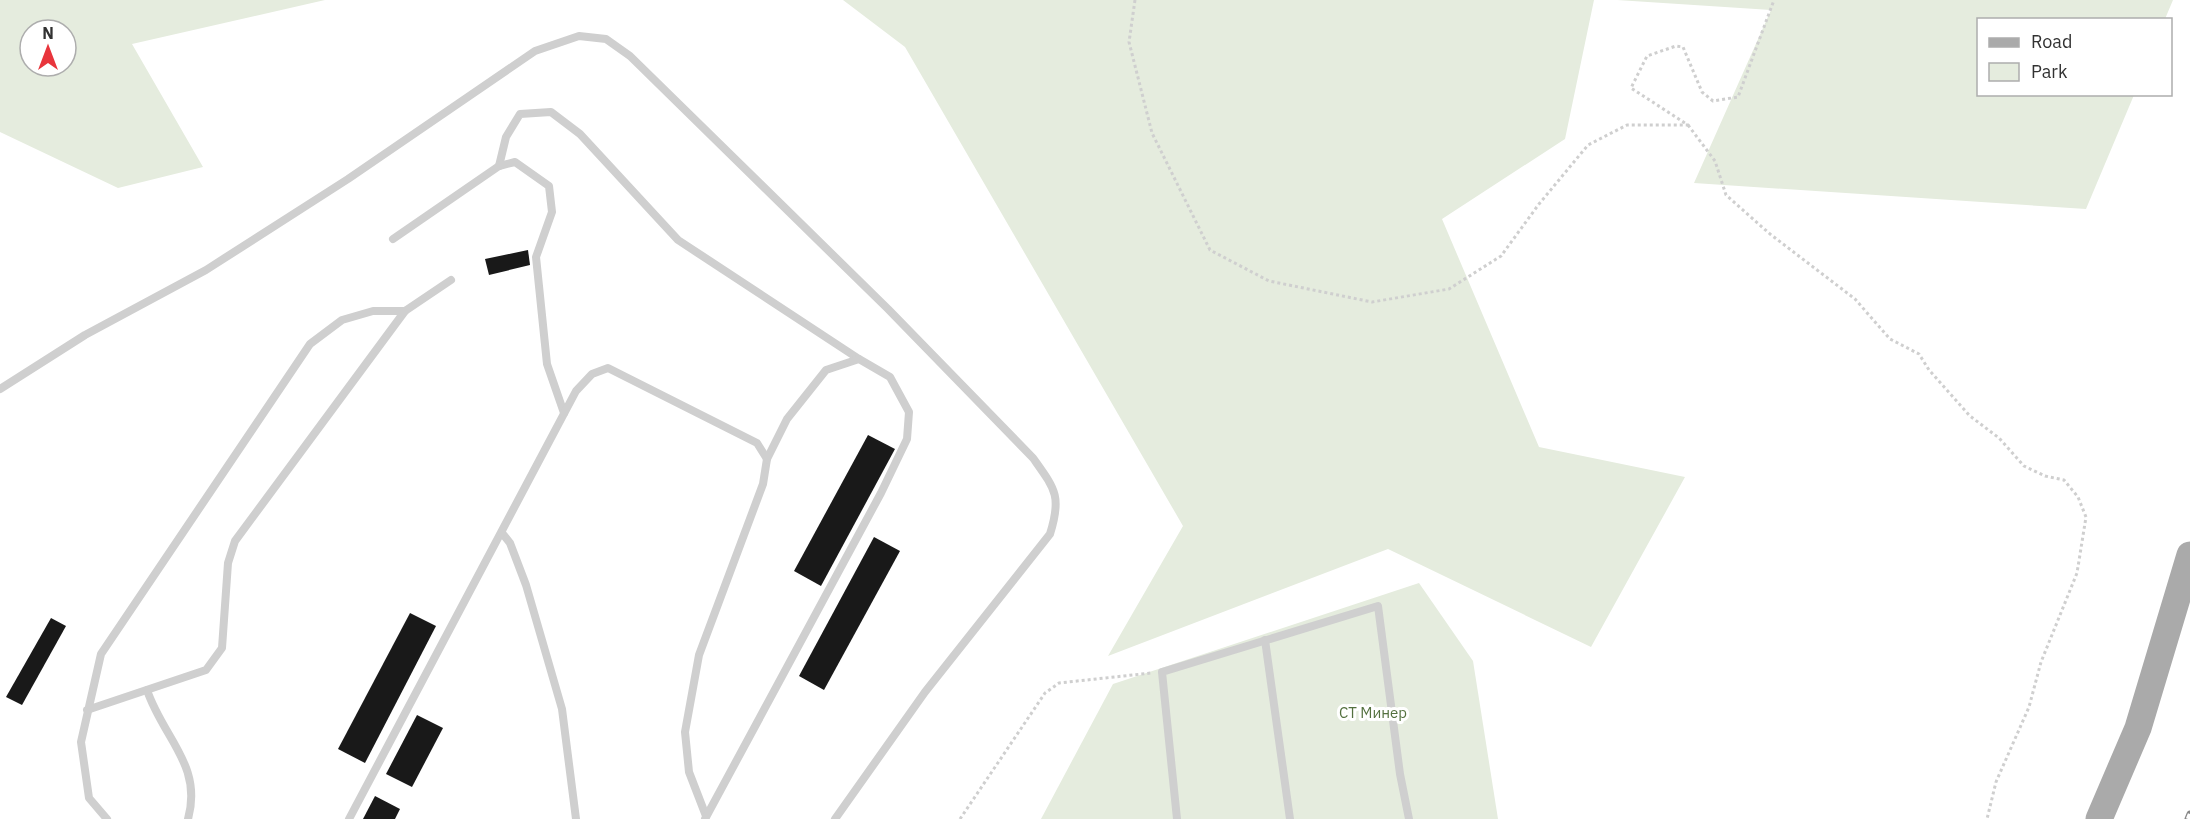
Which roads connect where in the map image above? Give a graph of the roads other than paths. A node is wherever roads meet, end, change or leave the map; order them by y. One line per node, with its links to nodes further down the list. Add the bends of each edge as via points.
1 (499, 166): 2 (lane); 5 (lane, via 506,137 520,114 551,112 580,134 678,240); 7 (lane, via 515,162 549,186 552,212 536,257 547,364)
2 (393, 238)
3 (451, 280): 4 (lane)
4 (405, 311): 12 (lane, via 235,540 228,563 222,648 206,670); 13 (lane, via 373,311 342,320 310,344 101,654)
5 (859, 359): 8 (lane, via 826,369 788,419); 14 (lane, via 890,377 909,412 907,439)
6 (0, 389): 19 (lane, via 85,335 206,270 535,51 579,36 606,39 630,56 888,309 1033,458 1051,483 1058,509 1050,534 925,692)
7 (564, 413): 8 (lane, via 576,391 592,374 608,368 757,443); 9 (lane)
8 (767, 459): 14 (lane, via 763,483 699,655 685,732 689,772)
9 (502, 533): 17 (lane); 18 (lane, via 510,543 526,585 562,709)
10 (2190, 555): 23 (main road, via 2138,728)
11 (1265, 640): 20 (lane, via 1162,672); 21 (lane); 22 (lane, via 1378,606)
12 (147, 690): 13 (lane); 16 (lane, via 155,713 188,767 193,799)
13 (87, 710): 15 (lane, via 81,742 89,798)
14 (705, 817)
15 (107, 819)
16 (188, 819)
17 (349, 819)
18 (576, 819)
19 (835, 819)
20 (1177, 819)
21 (1290, 819)
22 (1409, 819)
23 (2098, 819)

